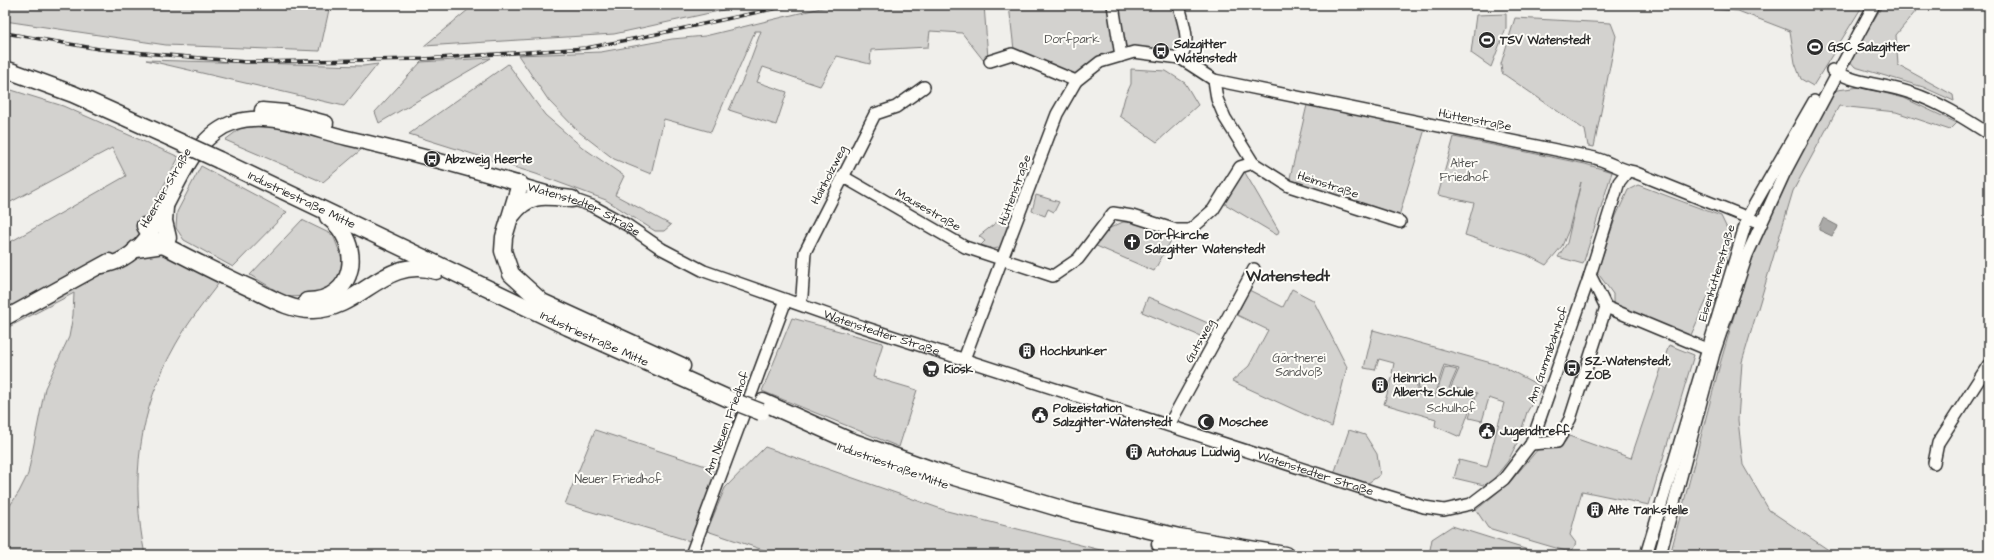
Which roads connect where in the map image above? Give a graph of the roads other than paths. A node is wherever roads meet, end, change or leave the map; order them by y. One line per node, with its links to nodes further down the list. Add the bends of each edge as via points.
1 (1113, 5): 4 (street)
2 (1179, 5): 5 (street, via 1187,39 1187,48)
3 (1874, 5): 8 (street, Eisenhüttenstraße)
4 (1121, 56): 5 (street, Hüttenstraße, via 1134,52); 10 (street, Hüttenstraße, via 1100,62)
5 (1180, 58): 9 (street, Hüttenstraße)
6 (990, 61): 10 (street, via 1012,54)
7 (5, 69): 20 (highway, Industriestraße Mitte, bridge, via 73,94)
8 (1834, 72): 12 (street, via 1911,92 1955,113); 23 (street, Eisenhüttenstraße); 25 (street, Eisenhüttenstraße)
9 (1214, 80): 15 (street, via 1217,99 1225,118); 16 (street, Hüttenstraße, via 1595,158)
10 (1076, 81): 29 (street, Hüttenstraße, via 1057,114)
11 (924, 87): 17 (street, Hainholzweg, via 896,108 875,114)
12 (1989, 134)
13 (372, 143): 14 (main road, Heerter Straße); 21 (main road, Heerter Straße, via 268,119 248,118 234,122 215,132 200,147 186,166); 26 (main road, Heerter Straße, via 352,131 285,112 258,110 234,114 210,126 193,143 180,161)
14 (395, 149): 18 (main road, Watenstedter Straße)
15 (1253, 163): 24 (street, Heimstraße, via 1289,186); 29 (street, Mausestraße, via 1240,167 1213,210 1190,230 1176,230 1132,216 1113,213 1078,259 1053,276)
16 (1627, 172): 23 (street, Hüttenstraße, via 1634,172); 32 (street, Am Gummibahnhof, via 1618,182)
17 (842, 176): 29 (street, Mausestraße, via 965,247); 36 (street, Hainholzweg, via 805,252 802,296)
18 (520, 184): 19 (street, Watenstedter Straße); 22 (highway)
19 (572, 198): 22 (highway, via 533,198 524,201); 35 (street, Watenstedter Straße, via 607,214 662,249 704,270)
20 (308, 203): 33 (highway, via 337,223 350,246 350,271 337,291 320,300 301,301); 34 (highway, Industriestraße Mitte)
21 (166, 207): 26 (main road, Heerter Straße); 27 (highway)
22 (512, 215): 42 (highway, Industriestraße Mitte, via 504,237 503,251 510,274 542,302)
23 (1748, 216): 25 (street, Hüttenstraße); 39 (street, Eisenhüttenstraße)
24 (1400, 222)
25 (1761, 222): 39 (street, Eisenhüttenstraße)
26 (148, 229): 27 (highway); 28 (main road, Heerter Straße); 30 (main road, Heerter Straße)
27 (166, 242): 28 (highway); 33 (highway)
28 (136, 248): 30 (main road, Heerter Straße, via 117,262)
29 (1003, 260): 40 (street, Hüttenstraße)
30 (102, 266): 38 (main road, Heerter Straße)
31 (1254, 269): 44 (street, Gutsweg)
32 (1590, 275): 37 (street); 45 (street, Am Gummibahnhof)
33 (232, 277): 34 (highway, via 282,303 312,310 342,304 387,276 414,267 429,269 462,283)
34 (486, 288): 42 (highway, Industriestraße Mitte)
35 (786, 300): 36 (street, Watenstedter Straße); 50 (street, Am Neuen Friedhof)
36 (798, 303): 40 (street, Watenstedter Straße)
37 (1606, 307): 39 (street); 45 (street, via 1570,418 1557,442)
38 (5, 318)
39 (1711, 351): 48 (street, Eisenhüttenstraße); 49 (street, Eisenhüttenstraße)
40 (964, 360): 44 (street, Watenstedter Straße)
41 (1989, 364): 46 (street, via 1938,443)
42 (739, 398): 43 (highway, Industriestraße Mitte, bridge)
43 (762, 407): 51 (highway, Industriestraße Mitte, via 845,450 943,486 1072,523); 52 (highway, Industriestraße Mitte, via 944,474 1072,512 1179,538)
44 (1169, 425): 47 (street, Watenstedter Straße, via 1424,507 1444,510)
45 (1530, 444): 47 (street, Am Gummibahnhof, via 1504,479)
46 (1934, 463)
47 (1471, 504)
48 (1652, 533): 53 (street); 54 (street, Eisenhüttenstraße)
49 (1665, 538): 55 (street, Eisenhüttenstraße); 56 (street)
50 (691, 555)
51 (1205, 555)
52 (1286, 555)
53 (1637, 555)
54 (1646, 555)
55 (1660, 555)
56 (1664, 555)

